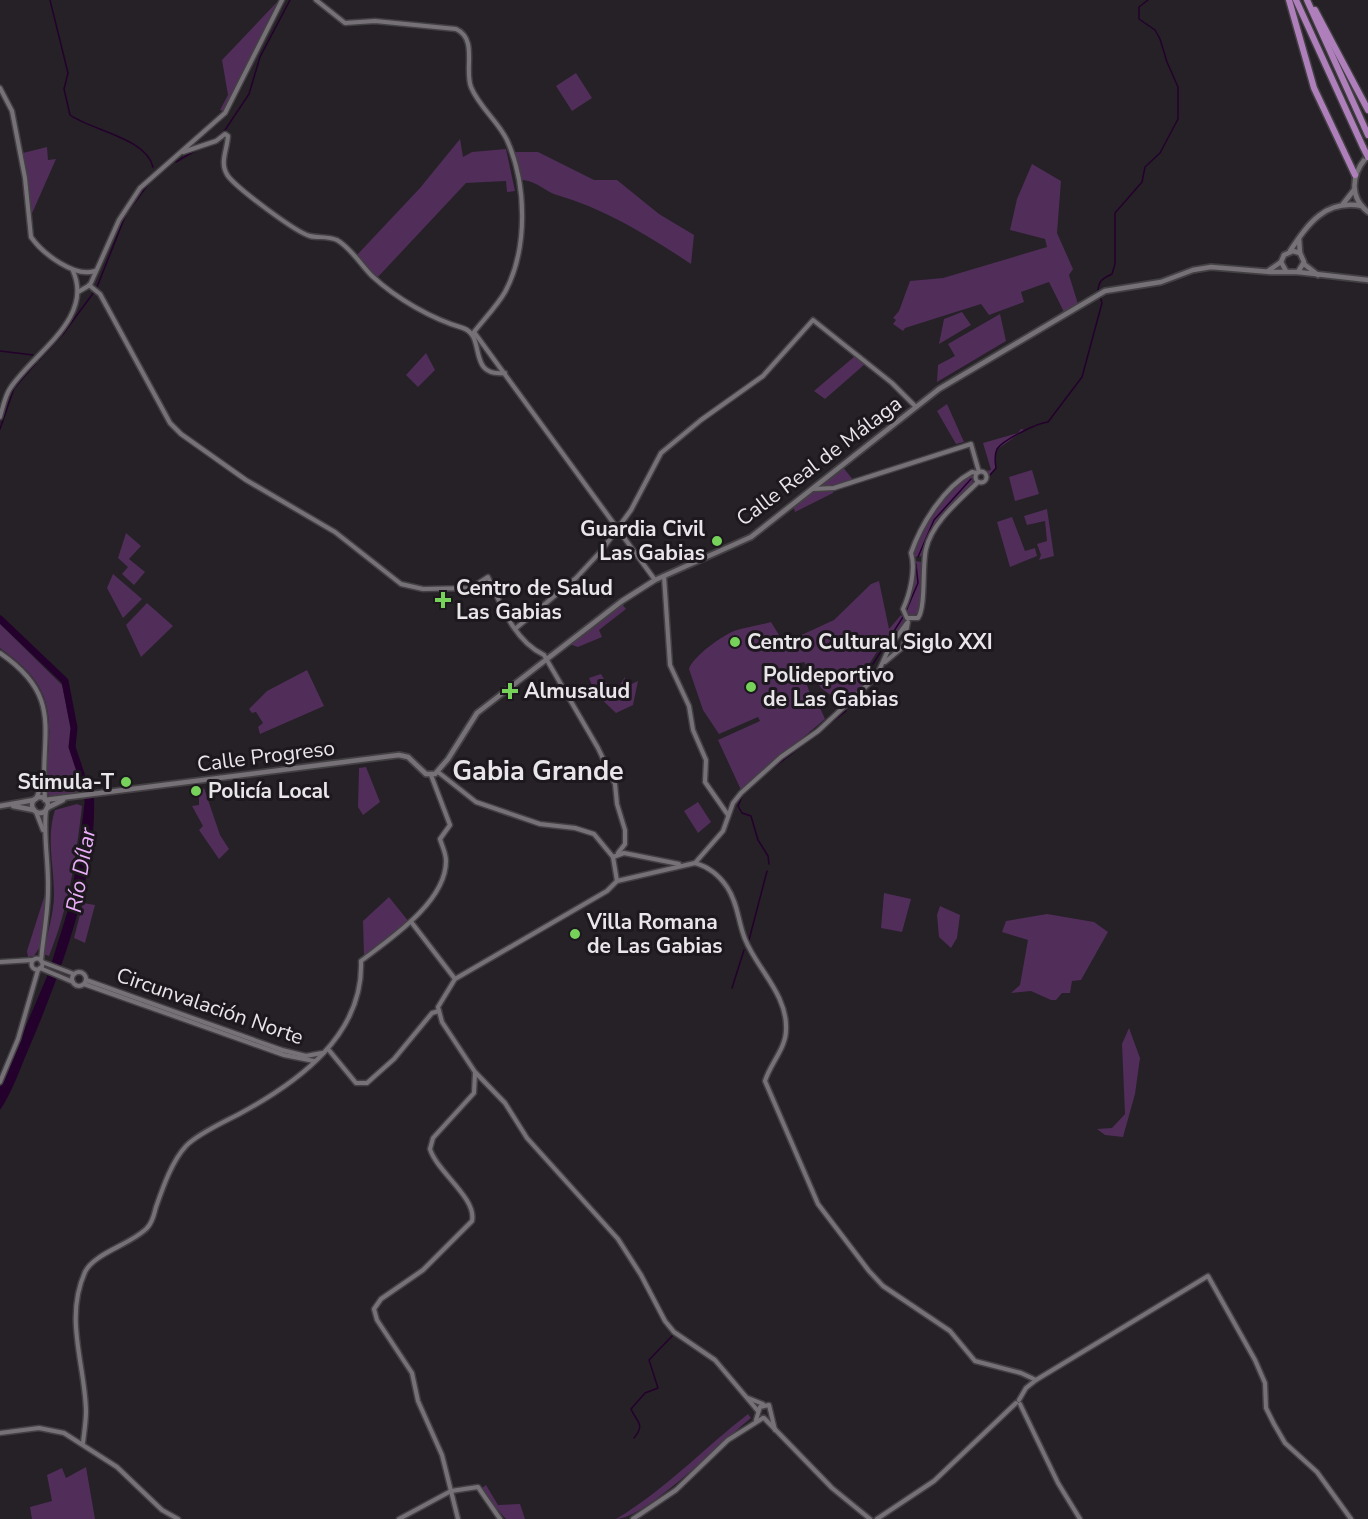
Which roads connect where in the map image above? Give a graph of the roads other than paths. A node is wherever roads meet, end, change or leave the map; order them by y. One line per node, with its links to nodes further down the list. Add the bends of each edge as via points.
1 (282, 0): 9 (street, via 228,108)
2 (316, 0): 36 (street, via 345,23 375,21 460,31 468,45 471,87 508,142 520,204 515,268 505,292 474,332)
3 (1289, 0): 12 (highway, via 1317,95)
4 (1296, 0): 11 (highway, bridge)
5 (1309, 0): 7 (highway); 8 (highway)
6 (0, 88): 22 (street, via 9,102 23,168 31,237)
7 (1368, 110)
8 (1368, 135)
9 (202, 141): 10 (street); 10 (street, via 192,143); 36 (street, via 224,136 228,142 223,160 231,179 302,232 337,240 378,281 435,319 467,330 475,339 483,367)
10 (183, 152): 23 (street, via 153,174 128,204)
11 (1366, 158): 12 (main road)
12 (1355, 175): 13 (main road)
13 (1354, 190): 14 (main road); 15 (main road)
14 (1342, 205): 15 (main road); 17 (main road, via 1312,219)
15 (1362, 206): 16 (main road)
16 (1368, 212)
17 (1299, 236): 18 (main road); 19 (main road)
18 (1290, 251): 19 (main road); 20 (main road)
19 (1300, 253): 21 (main road)
20 (1281, 262): 24 (main road); 25 (main road)
21 (1304, 264): 26 (main road); 29 (main road)
22 (73, 271): 27 (street); 30 (street)
23 (96, 271): 28 (street); 31 (street)
24 (1265, 271): 25 (main road, Calle Real de Málaga); 37 (main road, Calle Real de Málaga, via 1202,268 1161,282 1105,291 954,379)
25 (1286, 271): 26 (main road)
26 (1298, 272): 29 (main road)
27 (81, 273): 28 (street); 30 (street)
28 (87, 274): 31 (street)
29 (1320, 276): 32 (main road)
30 (77, 278): 33 (street)
31 (91, 279): 34 (street)
32 (1368, 280)
33 (77, 284): 34 (street); 35 (street)
34 (87, 287): 35 (street); 46 (street, via 100,294 175,429 246,480 336,532 401,584 411,588 476,587 488,577)
35 (78, 292): 38 (street, via 74,313 12,386)
36 (505, 373): 42 (street)
37 (916, 407): 41 (main road, Calle Real de Málaga); 42 (street, via 813,320 763,376 661,453)
38 (0, 417)
39 (978, 472): 40 (street); 40 (street, via 986,474 987,479); 41 (street, via 971,444 834,488); 45 (street, via 972,471 945,496 923,525 910,553 910,591 903,609)
40 (978, 482): 45 (street, via 955,503 931,536 923,568 922,612)
41 (813, 489): 43 (main road, Calle Real de Málaga, via 751,537)
42 (618, 528): 44 (street); 46 (street, via 576,578)
43 (664, 576): 44 (main road, Calle Real de Málaga); 60 (street, via 670,665 689,706 693,730 706,760 705,782)
44 (655, 580): 48 (main road, Calle Real de Málaga)
45 (908, 621): 49 (street); 49 (street, via 903,647)
46 (515, 629): 48 (street, via 531,649)
47 (0, 653): 52 (street, via 25,673 42,700 46,726)
48 (546, 658): 50 (main road, Calle Real de Málaga, via 477,712); 62 (street, via 615,784 625,830 625,844)
49 (884, 662): 60 (street, via 876,677 858,694 741,793)
50 (438, 772): 51 (main road); 63 (street, via 481,805 540,824 590,832)
51 (431, 775): 53 (main road, Calle Progreso, via 408,757 399,755); 67 (street, via 450,825 440,838 446,863 429,902)
52 (42, 783): 54 (street); 55 (street)
53 (76, 797): 55 (main road); 58 (main road)
54 (35, 799): 55 (main road); 56 (main road); 59 (main road)
55 (45, 799): 58 (main road)
56 (8, 805): 57 (main road); 59 (main road)
57 (0, 806)
58 (47, 809): 59 (main road); 61 (street)
59 (35, 811): 61 (street)
60 (728, 815): 64 (street, via 723,831)
61 (44, 833): 68 (street, via 48,892)
62 (618, 853): 63 (street); 65 (street)
63 (613, 857): 66 (street)
64 (694, 863): 65 (street); 85 (street, via 713,871 731,893 746,942 769,977 784,1015 785,1037 765,1081 818,1204 883,1286 950,1331 970,1358)
65 (682, 865): 66 (street)
66 (617, 881): 75 (street, via 607,891)
67 (412, 923): 75 (street); 79 (street, via 361,962 355,1002)
68 (42, 948): 69 (street); 71 (street)
69 (42, 961): 71 (street); 71 (street); 72 (street)
70 (0, 962): 71 (street, via 22,959)
71 (35, 965): 72 (street); 84 (street, via 18,1039)
72 (49, 968): 73 (street)
73 (60, 973): 74 (street); 76 (street)
74 (75, 974): 76 (street); 77 (street, via 83,974)
75 (455, 979): 78 (street, via 441,1000)
76 (73, 982): 77 (street, via 77,986)
77 (85, 982): 81 (street, Circunvalación Norte); 82 (street, Circunvalación Norte, via 284,1055)
78 (439, 1011): 79 (street, via 432,1013 394,1059 367,1083 356,1083); 83 (street, via 442,1022)
79 (328, 1049): 80 (street)
80 (322, 1053): 81 (street, Circunvalación Norte); 82 (street, Circunvalación Norte)
81 (306, 1056): 82 (street)
82 (314, 1061): 95 (street, via 282,1089 187,1144 147,1228 86,1270 75,1312 86,1411)
83 (475, 1072): 86 (street, via 505,1103 527,1138 618,1239 674,1332 715,1360); 96 (street, via 474,1093 434,1138 430,1149 437,1164 472,1207 472,1221 423,1270 381,1299 374,1309 377,1320 412,1373 418,1401 438,1444)
84 (0, 1082)
85 (1036, 1380): 87 (street); 105 (street, via 1208,1275 1255,1360 1265,1383 1266,1408 1285,1443 1317,1472)
86 (743, 1394): 88 (street); 89 (street)
87 (1018, 1402): 103 (street, via 929,1485); 104 (street)
88 (763, 1404): 89 (street); 90 (street, via 771,1406)
89 (758, 1412): 91 (street); 92 (street)
90 (771, 1415): 91 (street); 93 (street)
91 (764, 1418): 92 (street); 93 (street)
92 (756, 1420): 101 (street, via 728,1440 676,1490)
93 (775, 1430): 102 (street, via 832,1488)
94 (0, 1433): 95 (street, via 50,1429)
95 (83, 1443): 97 (street)
96 (451, 1491): 98 (street); 99 (street); 100 (street, via 478,1487)
97 (178, 1519)
98 (399, 1519)
99 (458, 1519)
100 (500, 1519)
101 (633, 1519)
102 (870, 1519)
103 (877, 1519)
104 (1080, 1519)
105 (1352, 1519)

